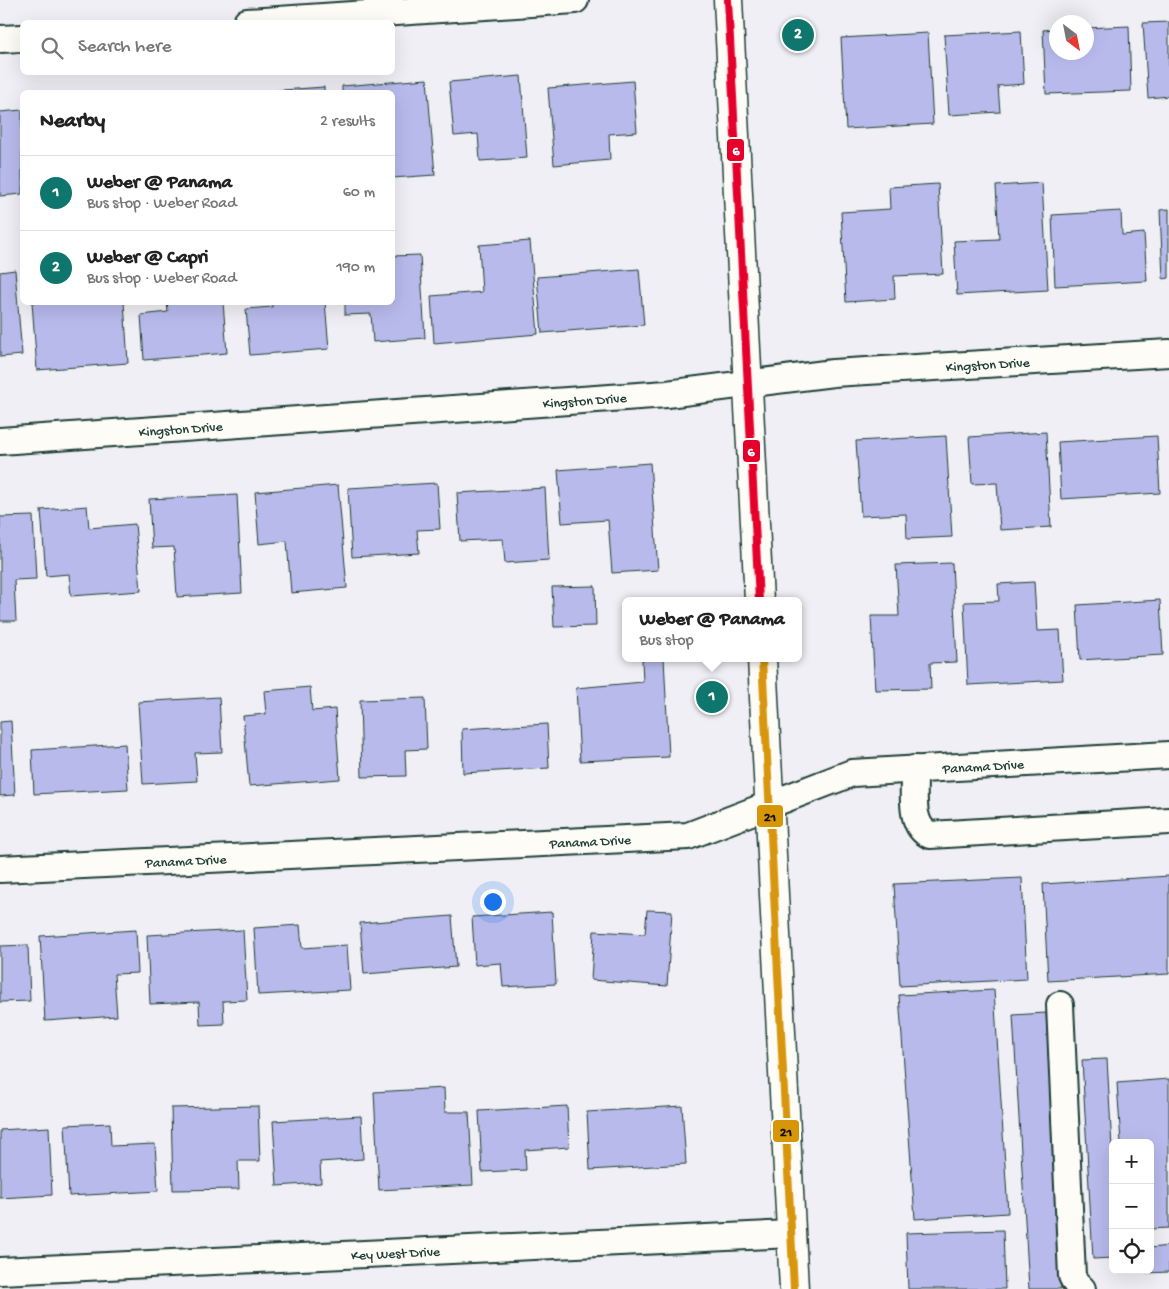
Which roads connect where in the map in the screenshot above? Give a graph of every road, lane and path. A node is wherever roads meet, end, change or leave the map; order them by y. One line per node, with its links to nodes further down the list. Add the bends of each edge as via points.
1 (575, 0): 3 (street)
2 (728, 0): 7 (main road)
3 (277, 20)
4 (20, 38): 5 (street)
5 (0, 39)
6 (1169, 354): 7 (street, Kingston Drive, via 833,373)
7 (748, 383): 8 (street, Kingston Drive, via 667,394); 9 (main road)
8 (0, 441)
9 (759, 597)
10 (762, 662): 13 (main road)
11 (1169, 755): 12 (street, Panama Drive)
12 (914, 769): 13 (street, Panama Drive, via 852,773); 14 (street, via 917,823 930,835)
13 (770, 806): 15 (street, Panama Drive, via 688,836); 17 (main road)
14 (1169, 821)
15 (0, 869)
16 (1060, 1005): 20 (street, via 1072,1276)
17 (791, 1234): 18 (street, Key West Drive); 19 (main road)
18 (0, 1271)
19 (794, 1289)
20 (1082, 1289)

